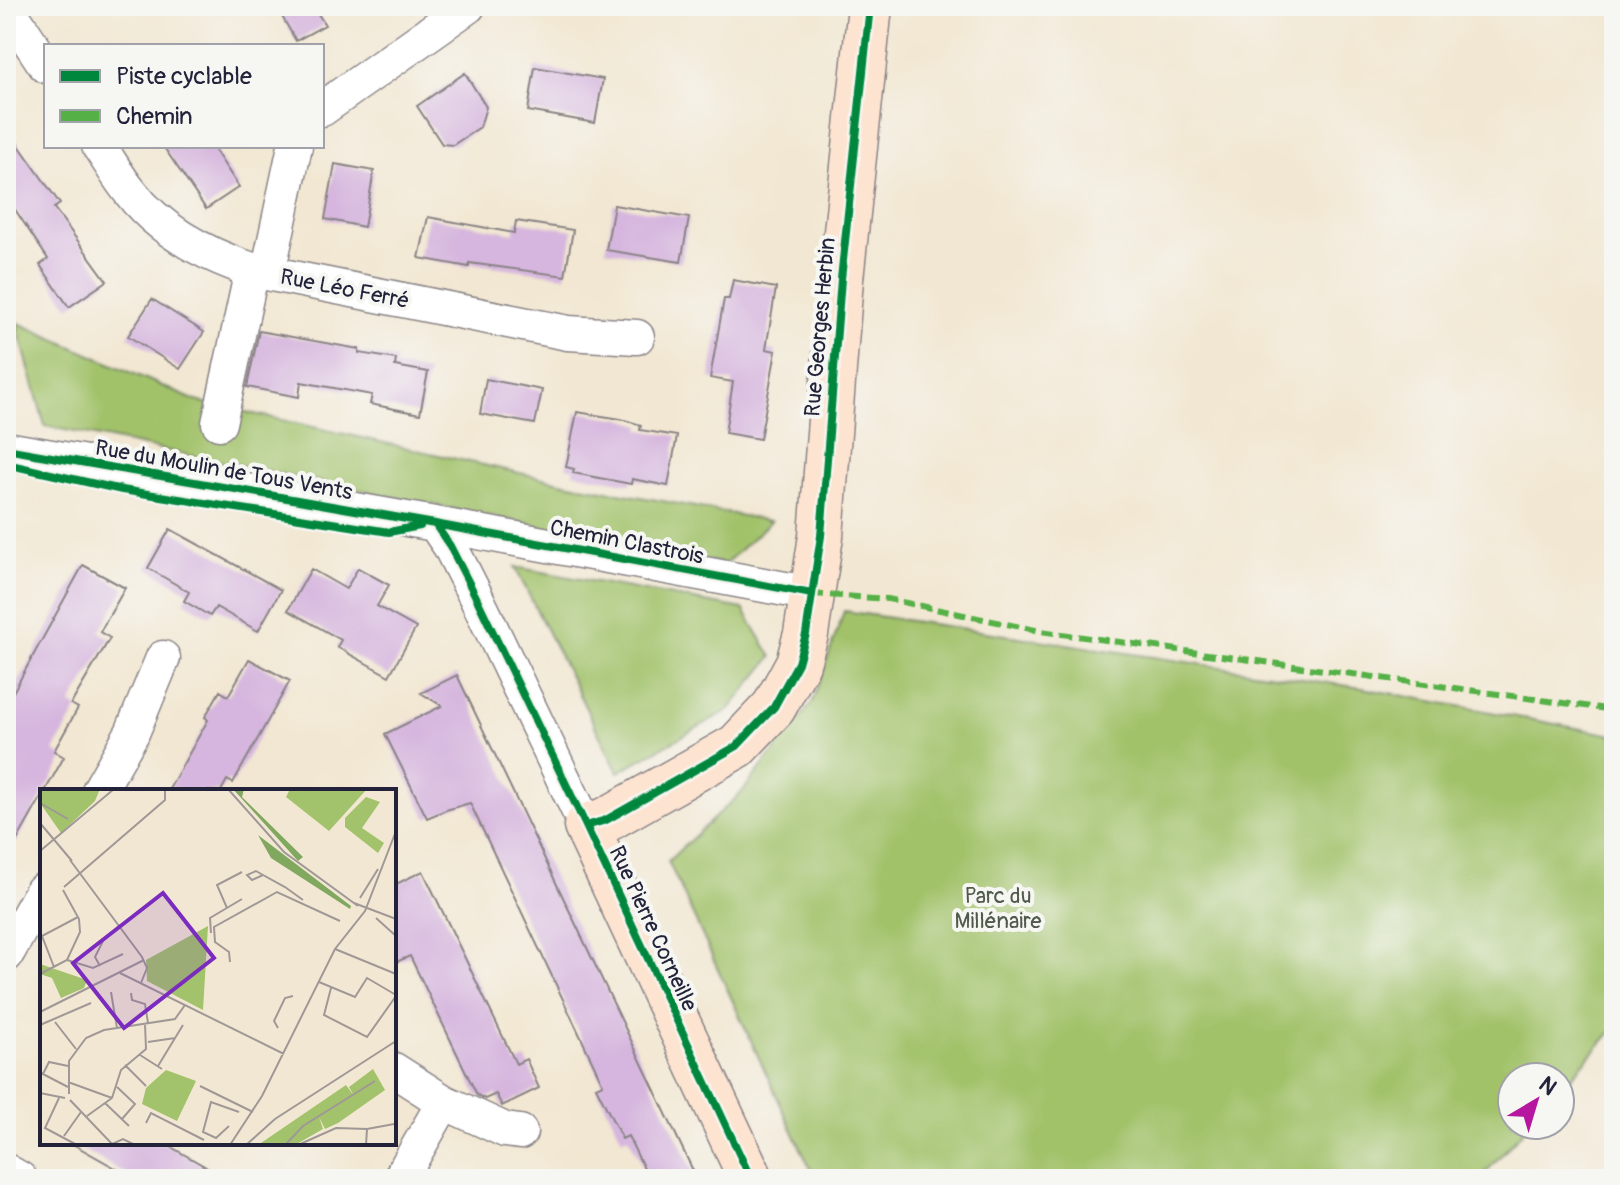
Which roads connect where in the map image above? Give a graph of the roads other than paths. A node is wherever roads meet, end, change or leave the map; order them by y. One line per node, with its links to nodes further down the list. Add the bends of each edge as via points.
1 (6, 6): 4 (street)
2 (468, 6): 5 (street)
3 (870, 6): 13 (street, Rue Georges Herbin)
4 (44, 63)
5 (324, 108)
6 (100, 148): 8 (street, Rue Léo Ferré, via 132,196 176,235 215,257)
7 (294, 148): 8 (street)
8 (260, 271): 9 (street, Rue Léo Ferré, via 568,333); 10 (street)
9 (637, 337)
10 (219, 423)
11 (6, 449): 12 (street, Rue du Moulin de Tous Vents)
12 (435, 524): 13 (street, Chemin Clastrois); 16 (street, Rue Pierre Corneille, via 475,595)
13 (812, 594): 16 (street, Rue Georges Herbin, via 798,663 774,707 737,746 606,820)
14 (163, 658): 15 (street, via 132,733)
15 (100, 789)
16 (586, 826): 25 (street, Rue Pierre Corneille)
17 (40, 895): 18 (street)
18 (6, 955)
19 (396, 1071): 20 (street)
20 (444, 1102): 21 (street); 24 (street)
21 (520, 1132)
22 (6, 1171): 23 (street)
23 (20, 1179)
24 (400, 1179)
25 (751, 1179)

